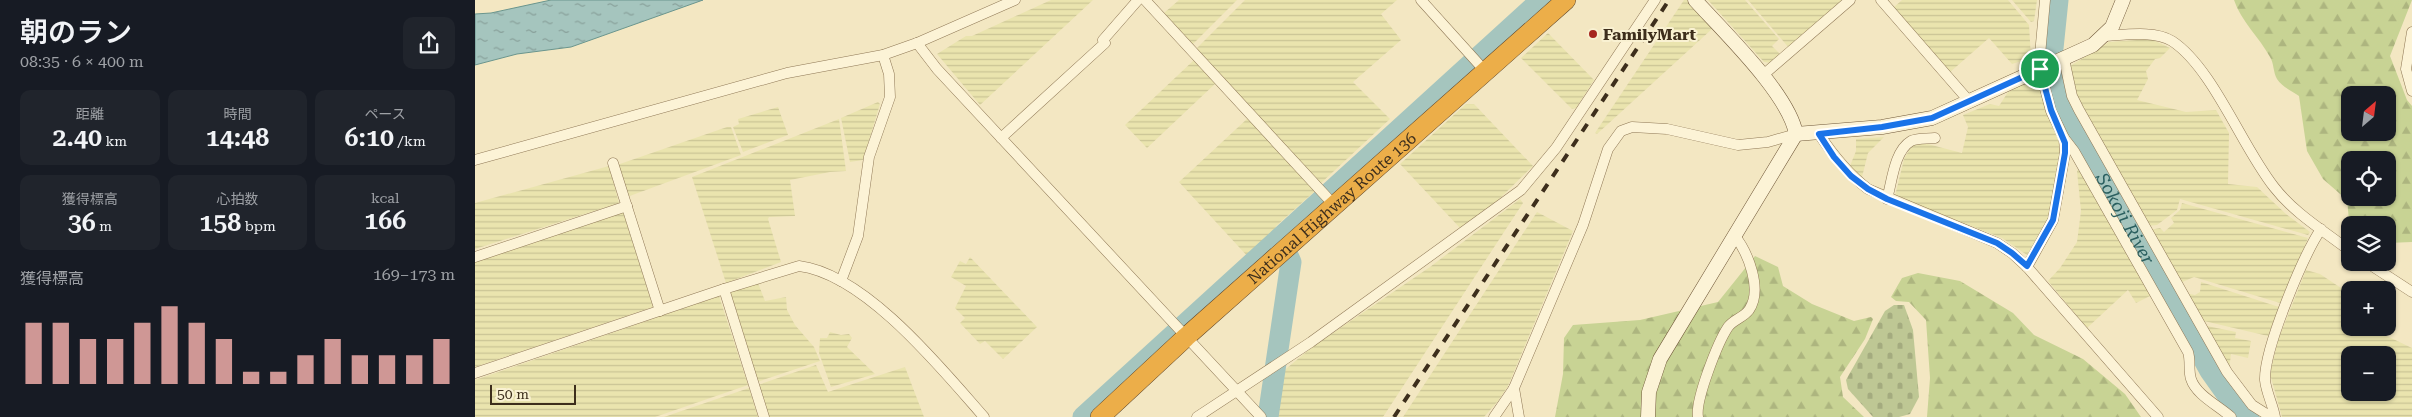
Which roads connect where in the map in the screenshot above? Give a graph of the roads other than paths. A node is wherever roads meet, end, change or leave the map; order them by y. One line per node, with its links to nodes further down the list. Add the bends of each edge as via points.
1 (1015, 0): 14 (street)
2 (1138, 0): 24 (street, via 1103,40 1105,43)
3 (1145, 0): 31 (street)
4 (1421, 0): 18 (street)
5 (1566, 0): 18 (highway, National Highway Route 136)
6 (1655, 0): 45 (street, via 1556,148 1521,190 1311,342)
7 (1695, 0): 19 (street)
8 (1850, 0): 19 (street)
9 (1881, 0): 21 (street)
10 (2045, 0): 17 (street)
11 (2123, 0): 13 (street, via 2112,27)
12 (2412, 32): 20 (street, via 2406,69)
13 (2104, 36): 16 (street); 32 (street, via 2158,36 2171,40 2214,90 2274,188)
14 (917, 43): 15 (street); 24 (street)
15 (883, 55): 27 (street, via 787,73); 38 (street, via 889,74 890,97 869,157 858,236)
16 (2062, 60): 17 (street); 57 (street, via 2079,110 2227,372 2252,405)
17 (2041, 68): 21 (street); 26 (street, via 2048,103)
18 (1485, 71): 31 (highway, National Highway Route 136)
19 (1762, 76): 22 (street, via 1783,103)
20 (2412, 91)
21 (1969, 101): 23 (street, via 1932,118)
22 (1796, 134): 23 (street); 33 (street); 44 (street, via 1768,142 1738,145 1667,129 1632,127 1621,131 1608,149 1583,224)
23 (1819, 134): 29 (street, via 1851,176)
24 (1001, 138): 42 (street)
25 (1935, 138): 29 (street, via 1912,140 1899,154)
26 (2064, 138): 36 (street, via 2065,153 2053,220); 56 (street, via 2188,352 2190,378 2194,385 2205,398 2215,402)
27 (475, 160)
28 (613, 163): 30 (street)
29 (1887, 199): 36 (street, via 1997,243)
30 (627, 206): 35 (street); 41 (street)
31 (1335, 206): 42 (highway, National Highway Route 136)
32 (2321, 229): 34 (street); 57 (street, via 2304,259 2267,361 2265,381)
33 (1734, 235): 53 (street, via 1660,359 1649,392); 54 (street, via 1749,264 1754,281 1754,301 1743,317 1728,327 1703,386)
34 (2341, 243)
35 (475, 257)
36 (2027, 266): 55 (street)
37 (2380, 271): 40 (street)
38 (841, 280): 39 (street, via 799,266); 46 (street, via 888,314)
39 (724, 289): 41 (street); 47 (street)
40 (2412, 292)
41 (660, 311): 43 (street)
42 (1186, 337): 45 (street); 48 (highway, National Highway Route 136)
43 (475, 373)
44 (1514, 388): 51 (street); 52 (street)
45 (1236, 391): 49 (street); 50 (street)
46 (981, 416)
47 (764, 417)
48 (1100, 417)
49 (1197, 417)
50 (1261, 417)
51 (1494, 417)
52 (1519, 417)
53 (1649, 417)
54 (1698, 417)
55 (2158, 417)
56 (2231, 417)
57 (2273, 417)

